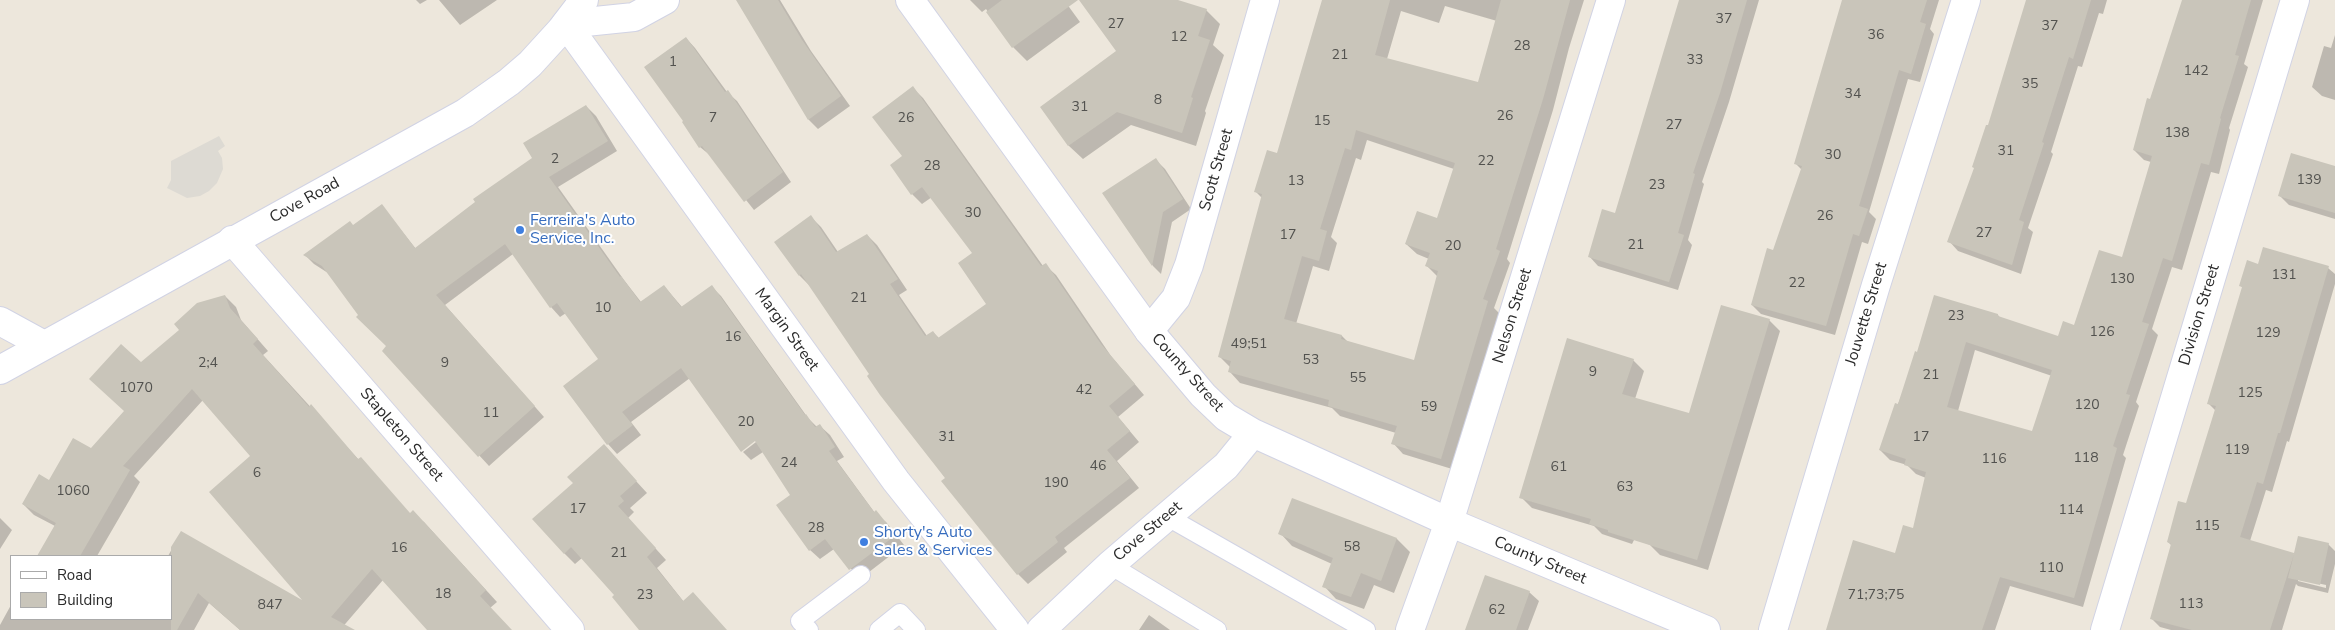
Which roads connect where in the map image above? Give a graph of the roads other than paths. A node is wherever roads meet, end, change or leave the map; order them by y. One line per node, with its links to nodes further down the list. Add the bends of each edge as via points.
1 (584, 0): 8 (street, Cove Road)
2 (665, 0): 8 (street, via 634,17)
3 (910, 0): 11 (street, County Street)
4 (1265, 0): 11 (street, Scott Street, via 1187,273 1176,298)
5 (1611, 0): 16 (street, Nelson Street)
6 (1966, 0): 29 (street, Jouvette Street, via 1876,285)
7 (2295, 0): 30 (street, Division Street)
8 (566, 24): 9 (street, Cove Road, via 509,82 465,113); 23 (street, Margin Street, via 896,481)
9 (232, 240): 12 (street, Cove Road); 19 (street, Stapleton Street)
10 (0, 321): 12 (street)
11 (1149, 331): 14 (street, County Street, via 1214,407)
12 (44, 345): 13 (street, Cove Road)
13 (0, 370)
14 (1254, 433): 15 (street, Cove Street, via 1226,466); 16 (street, County Street)
15 (1166, 516): 17 (street, Cove Street); 26 (lane)
16 (1448, 522): 27 (street, Nelson Street); 28 (street, County Street)
17 (1110, 565): 24 (street, Cove Street); 25 (lane)
18 (861, 575): 20 (lane, via 800,621)
19 (570, 630)
20 (809, 630)
21 (879, 630): 22 (lane, via 900,613)
22 (916, 630)
23 (1015, 630)
24 (1041, 630)
25 (1217, 630)
26 (1366, 630)
27 (1410, 630)
28 (1706, 630)
29 (1773, 630)
30 (2105, 630)

